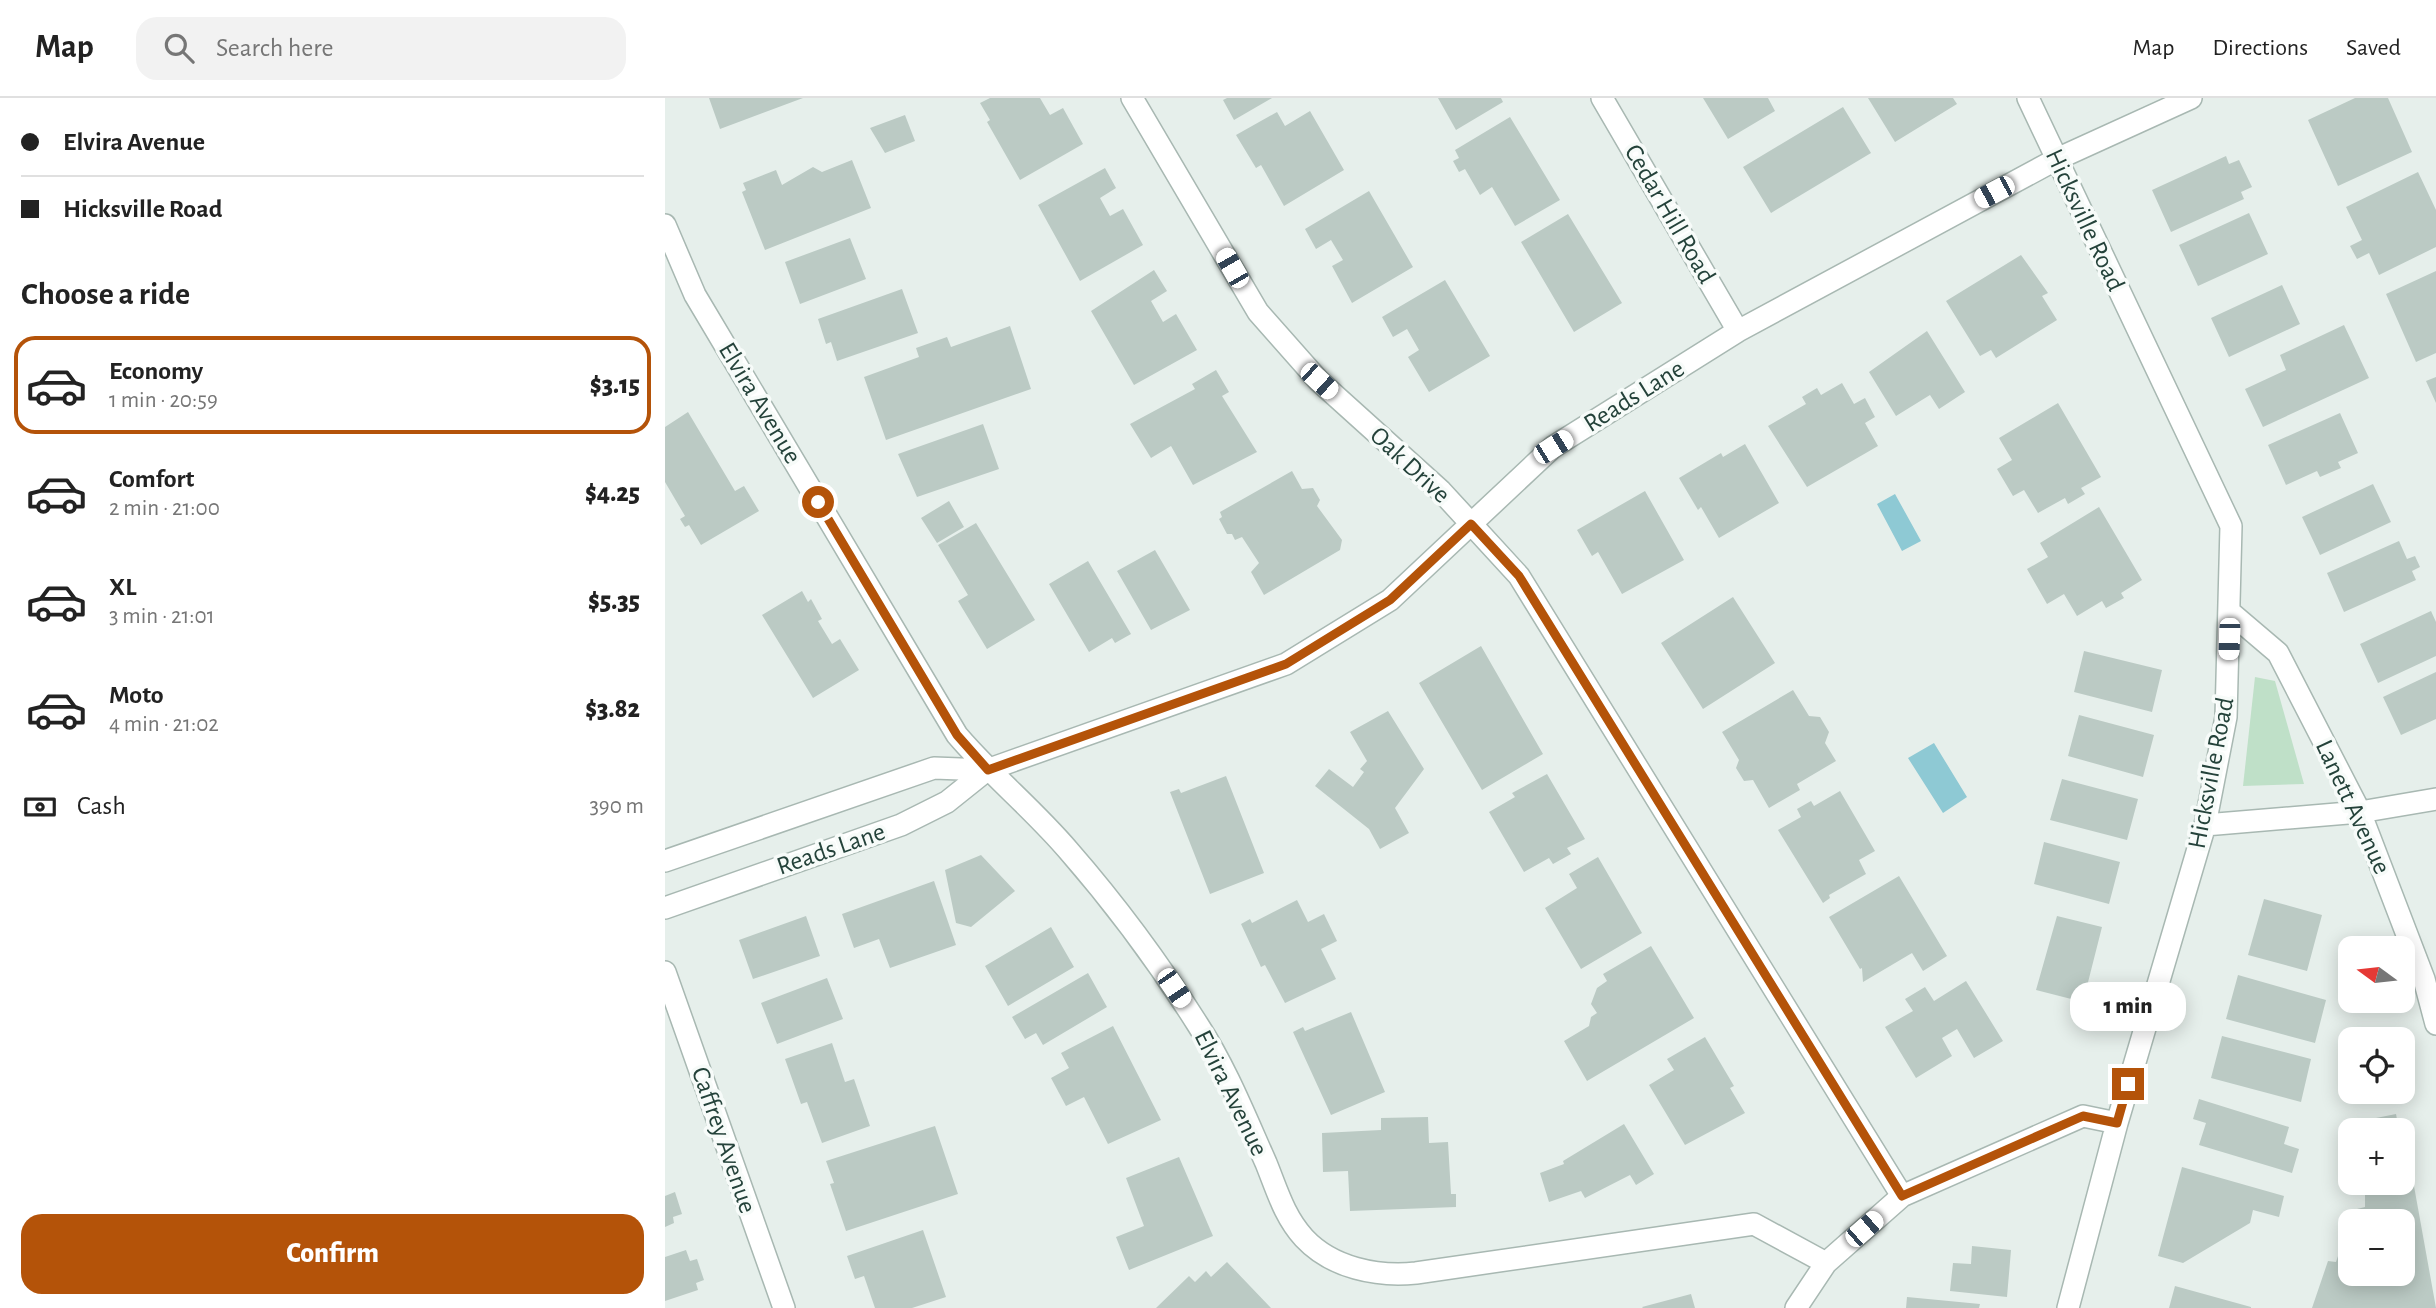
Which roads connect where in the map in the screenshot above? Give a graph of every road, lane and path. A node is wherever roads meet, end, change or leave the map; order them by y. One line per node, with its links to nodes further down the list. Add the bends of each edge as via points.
1 (1132, 98): 8 (street, Oak Drive, via 1258,312 1319,381 1421,472)
2 (1602, 98): 7 (street, Cedar Hill Road)
3 (2028, 98): 5 (street, Hicksville Road)
4 (2191, 98): 5 (street, Reads Lane)
5 (2057, 159): 7 (street, Reads Lane); 9 (street, Hicksville Road, via 2231,526)
6 (665, 225): 10 (street, Elvira Avenue, via 695,295 957,735)
7 (1738, 331): 8 (street, Reads Lane, via 1553,447)
8 (1471, 524): 10 (street, Reads Lane, via 1390,600 1286,664); 19 (street, Oak Drive, via 1519,576)
9 (2231, 613): 12 (street, Lanett Avenue, via 2278,653); 13 (street, Hicksville Road, via 2226,718)
10 (988, 770): 14 (street, Reads Lane, via 934,768); 15 (street, Reads Lane, via 947,802 901,825); 20 (street, Elvira Avenue, via 1067,848 1135,930 1200,1027 1235,1092 1285,1214 1305,1240 1345,1266 1391,1276 1754,1224)
11 (2436, 799): 12 (street)
12 (2360, 812): 13 (street); 17 (street, Lanett Avenue, via 2424,979)
13 (2205, 825): 18 (street, Hicksville Road)
14 (665, 861)
15 (665, 908)
16 (665, 972): 21 (street, Caffrey Avenue)
17 (2436, 1024)
18 (2117, 1123): 19 (street, via 2083,1116); 23 (street, Hicksville Road)
19 (1902, 1196): 20 (street)
20 (1825, 1263): 22 (street)
21 (784, 1308)
22 (1796, 1308)
23 (2068, 1308)

